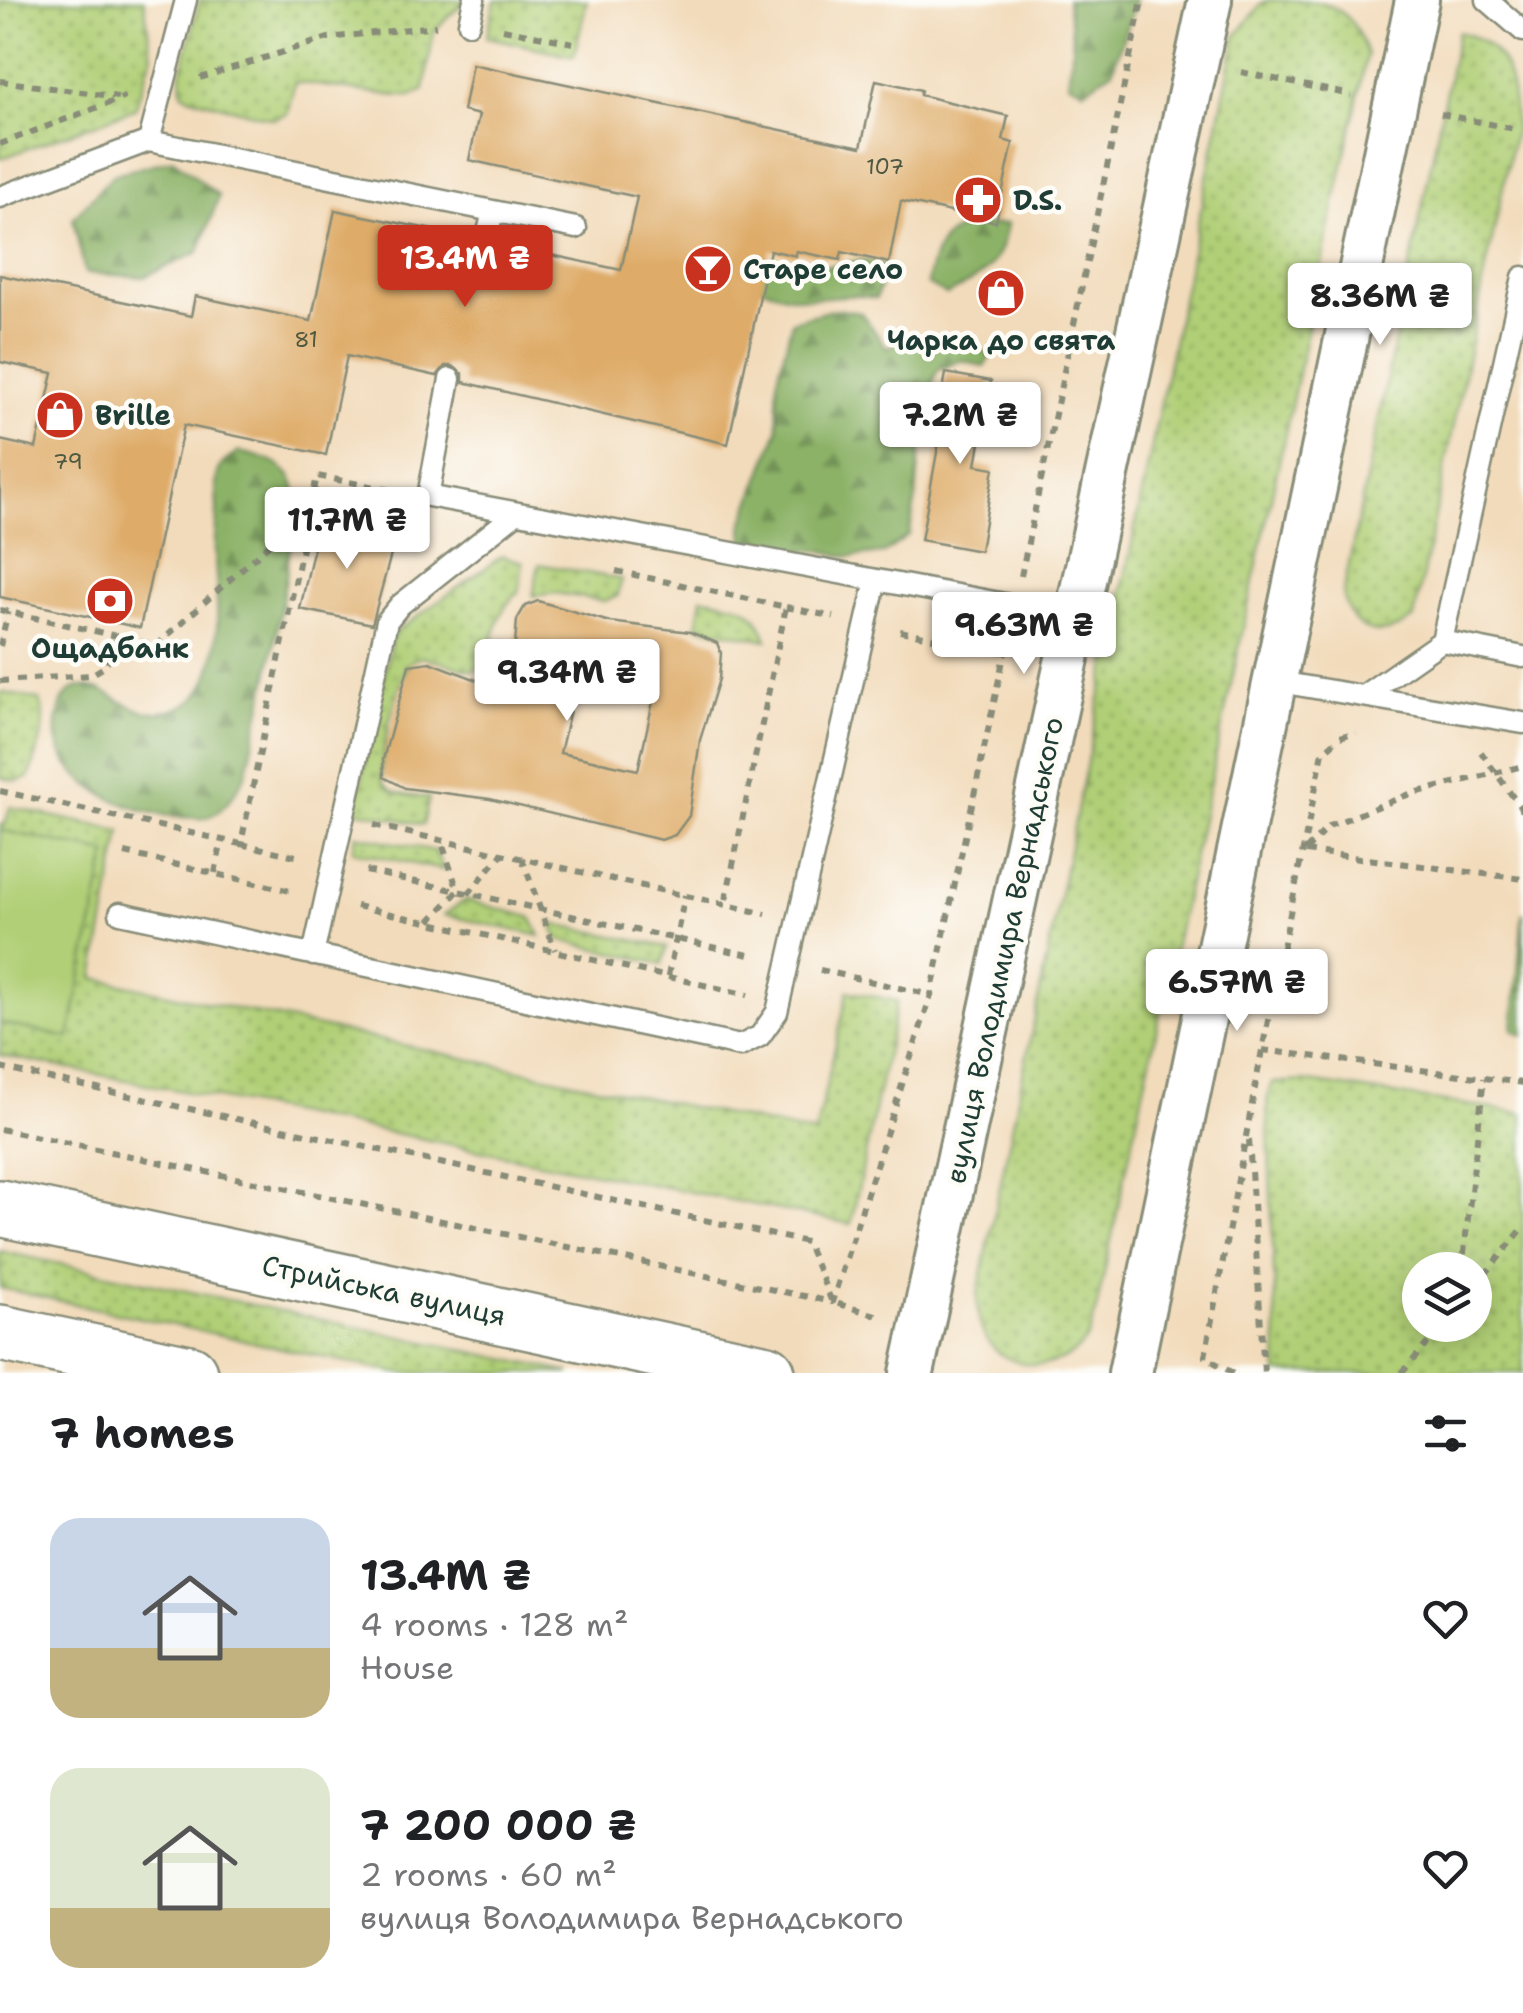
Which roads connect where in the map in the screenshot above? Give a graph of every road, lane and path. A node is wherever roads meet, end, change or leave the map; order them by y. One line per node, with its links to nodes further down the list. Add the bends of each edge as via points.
1 (186, 0): 12 (lane)
2 (474, 0): 7 (lane)
3 (1142, 0): 31 (path)
4 (1210, 0): 33 (street, вулиця Володимира Вернадського)
5 (1418, 0): 39 (street)
6 (1493, 1): 8 (lane)
7 (469, 22): 9 (path); 12 (path, via 328,38)
8 (1523, 31)
9 (573, 44)
10 (1230, 70): 13 (path)
11 (0, 81): 14 (path)
12 (163, 90): 14 (path); 17 (lane)
13 (1357, 96)
14 (123, 98): 18 (path)
15 (1441, 114): 16 (path)
16 (1515, 128)
17 (150, 141): 19 (lane); 20 (lane)
18 (0, 144)
19 (0, 198)
20 (494, 211): 21 (lane); 22 (lane)
21 (576, 228)
22 (486, 241)
23 (1523, 277): 35 (lane)
24 (450, 379): 25 (lane)
25 (428, 496): 26 (path, via 317,476); 27 (lane)
26 (311, 506): 28 (path); 34 (path, via 157,646); 51 (path)
27 (515, 514): 28 (lane); 30 (lane)
28 (479, 542): 48 (lane, via 386,621)
29 (614, 570): 63 (path, via 786,606)
30 (876, 580): 31 (lane); 66 (lane)
31 (1016, 605): 33 (lane); 73 (path)
32 (4, 611): 34 (path); 36 (path)
33 (1074, 617): 86 (street, вулиця Володимира Вернадського)
34 (114, 636): 38 (path, via 106,666 91,675)
35 (1442, 641): 37 (lane); 40 (lane)
36 (0, 646)
37 (1523, 656)
38 (0, 681)
39 (1273, 681): 40 (lane); 93 (street)
40 (1364, 696): 41 (lane)
41 (1484, 715): 42 (lane); 45 (path, via 1480,751)
42 (1523, 722)
43 (1364, 729): 52 (path, via 1323,752)
44 (1523, 766): 45 (path)
45 (1497, 774): 47 (path); 52 (path, via 1410,794 1330,826)
46 (0, 792): 49 (path)
47 (1523, 811)
48 (343, 818): 50 (path); 56 (lane)
49 (222, 840): 51 (path); 57 (path)
50 (440, 840): 54 (path); 59 (path)
51 (241, 844): 56 (path)
52 (1305, 851): 58 (path); 75 (path)
53 (126, 853): 57 (path)
54 (502, 854): 55 (path); 60 (path)
55 (522, 858): 61 (path); 64 (path)
56 (334, 864): 59 (path); 62 (lane)
57 (215, 873): 62 (path)
58 (1523, 879)
59 (458, 891): 60 (path); 67 (path)
60 (468, 894): 64 (path)
61 (685, 895): 63 (path); 68 (path)
62 (325, 899): 67 (path); 70 (lane)
63 (724, 904): 66 (path)
64 (540, 910): 68 (path); 69 (path)
65 (120, 913): 70 (lane)
66 (798, 921): 71 (lane)
67 (429, 922): 69 (path)
68 (676, 939): 71 (path); 72 (path)
69 (555, 951): 72 (path)
70 (312, 955): 74 (lane, via 740,1046 760,1036)
71 (788, 964): 73 (path); 74 (lane)
72 (668, 976): 74 (path)
73 (931, 995): 85 (path)
74 (779, 1002)
75 (1262, 1050): 77 (path); 79 (path)
76 (0, 1068): 85 (path, via 806,1242)
77 (1484, 1078): 78 (path); 83 (path)
78 (1523, 1083)
79 (1248, 1127): 94 (path, via 1205,1357); 95 (path)
80 (0, 1129): 85 (path)
81 (0, 1208): 89 (main road, Стрийська вулиця)
82 (1523, 1228): 84 (path)
83 (1464, 1252)
84 (1492, 1266)
85 (832, 1302): 86 (path)
86 (924, 1329): 92 (street, вулиця Володимира Вернадського)
87 (0, 1333): 90 (main road)
88 (1428, 1342): 96 (path)
89 (682, 1363): 91 (main road, Стрийська вулиця)
90 (188, 1373)
91 (767, 1373)
92 (912, 1373)
93 (1130, 1373)
94 (1234, 1373)
95 (1264, 1373)
96 (1402, 1373)

